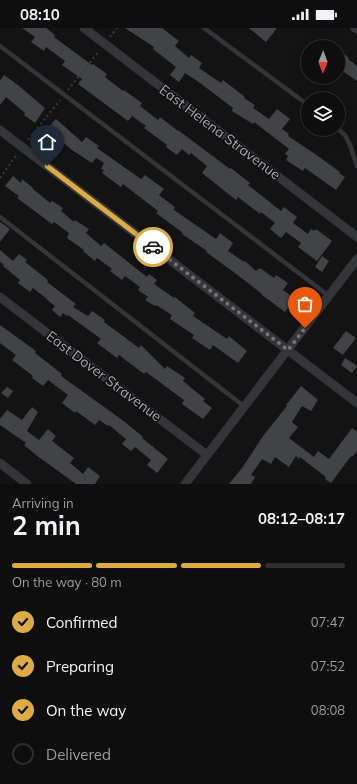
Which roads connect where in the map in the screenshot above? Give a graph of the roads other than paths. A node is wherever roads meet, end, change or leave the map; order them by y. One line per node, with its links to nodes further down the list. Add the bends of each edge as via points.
1 (84, 28): 9 (street, East Helena Stravenue)
2 (204, 28): 4 (lane)
3 (0, 46): 11 (lane)
4 (301, 100)
5 (0, 130): 13 (street)
6 (345, 135): 7 (lane)
7 (357, 166)
8 (0, 217): 15 (lane)
9 (357, 237)
10 (357, 259): 11 (street)
11 (329, 296): 13 (street)
12 (0, 297): 16 (street, East Dover Stravenue)
13 (288, 350): 14 (street); 15 (street)
14 (357, 403)
15 (245, 407): 16 (street)
16 (207, 455): 19 (street)
17 (0, 463): 18 (street)
18 (27, 484)
19 (185, 484)

